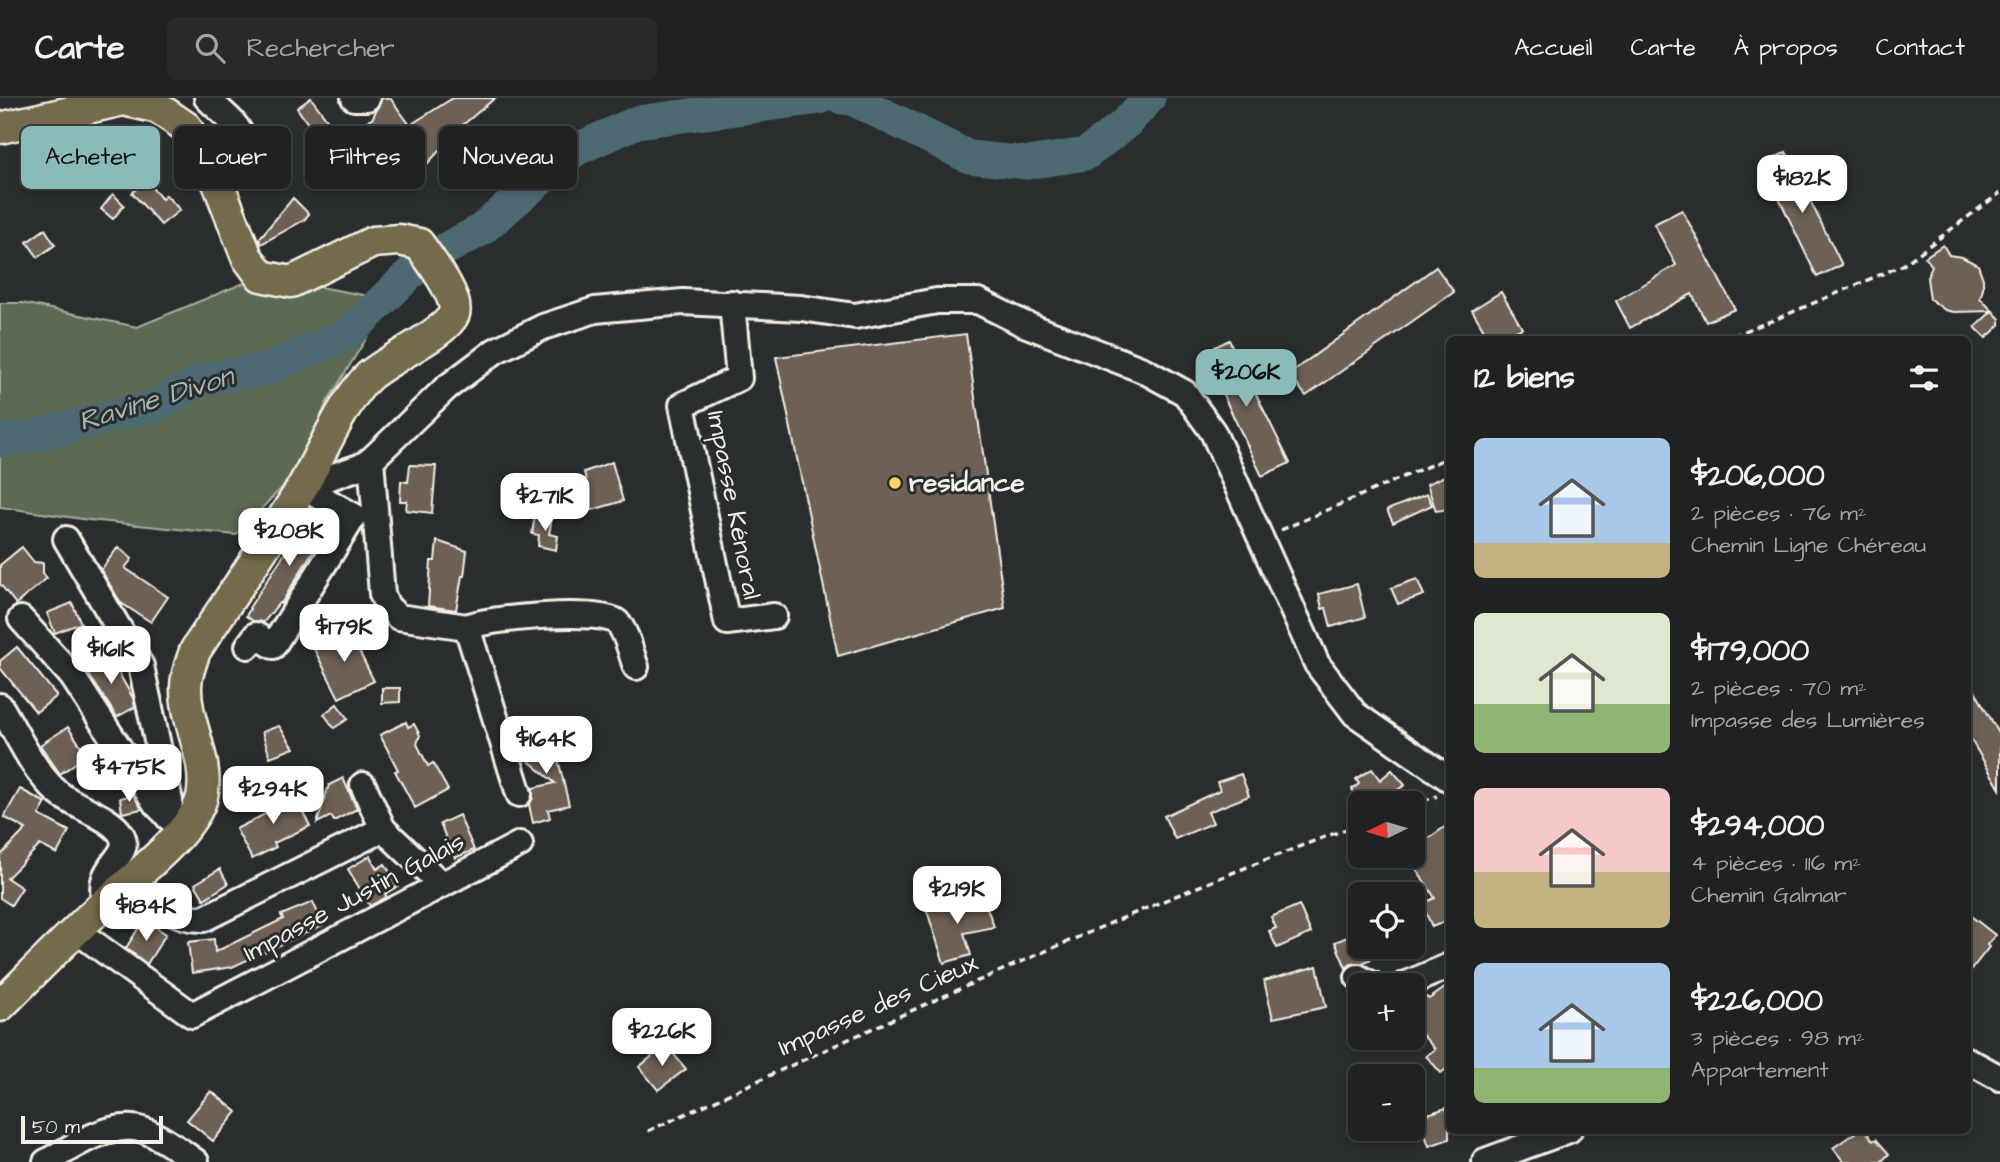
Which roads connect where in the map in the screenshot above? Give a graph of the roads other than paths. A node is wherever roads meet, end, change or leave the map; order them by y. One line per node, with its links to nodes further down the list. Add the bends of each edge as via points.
1 (207, 98): 5 (street)
2 (355, 98): 3 (street)
3 (367, 98)
4 (185, 126): 6 (main road, via 158,108 123,100)
5 (235, 126)
6 (0, 128)
7 (220, 189): 10 (main road, via 247,257 261,276 291,282 373,242 399,240 419,244 453,298 455,311 449,322 367,378)
8 (732, 303): 9 (street, via 595,310 542,327 495,351 446,388); 12 (street, Impasse Kénoral, via 739,378 682,405 727,622); 19 (street, via 855,316 937,301 978,301 1143,370 1185,393 1213,432 1317,664 1354,714)
9 (371, 460): 10 (street); 14 (street, via 382,594 387,606 398,617)
10 (302, 487): 15 (street, via 354,516 273,646 256,635); 21 (main road, via 195,651 188,670 187,703 201,764 202,798 195,812)
11 (66, 539): 21 (street, via 141,666)
12 (774, 616)
13 (21, 619): 21 (street, via 72,676 156,804)
14 (467, 627): 16 (street, via 499,620 605,616 617,622); 20 (street)
15 (248, 646)
16 (636, 667)
17 (0, 706): 26 (street, via 42,777 122,834 121,854 101,885)
18 (363, 785): 22 (street)
19 (1443, 788)
20 (519, 794)
21 (175, 824): 24 (main road, via 170,844)
22 (383, 829): 24 (street, via 203,919 193,920 155,900); 25 (street)
23 (520, 844): 25 (street, Impasse Justin Galais)
24 (132, 879): 26 (main road)
25 (441, 884): 27 (street, Impasse Justin Galais, via 192,1015)
26 (106, 902): 27 (main road)
27 (76, 931): 32 (main road)
28 (1446, 967): 29 (street)
29 (1425, 976)
30 (1446, 980): 31 (street)
31 (1425, 991)
32 (0, 1006)
33 (1971, 1062): 34 (street)
34 (2000, 1078)
35 (1558, 1134): 36 (street)
36 (1485, 1161)
37 (46, 1162): 38 (street, via 90,1138 135,1128)
38 (196, 1162)

